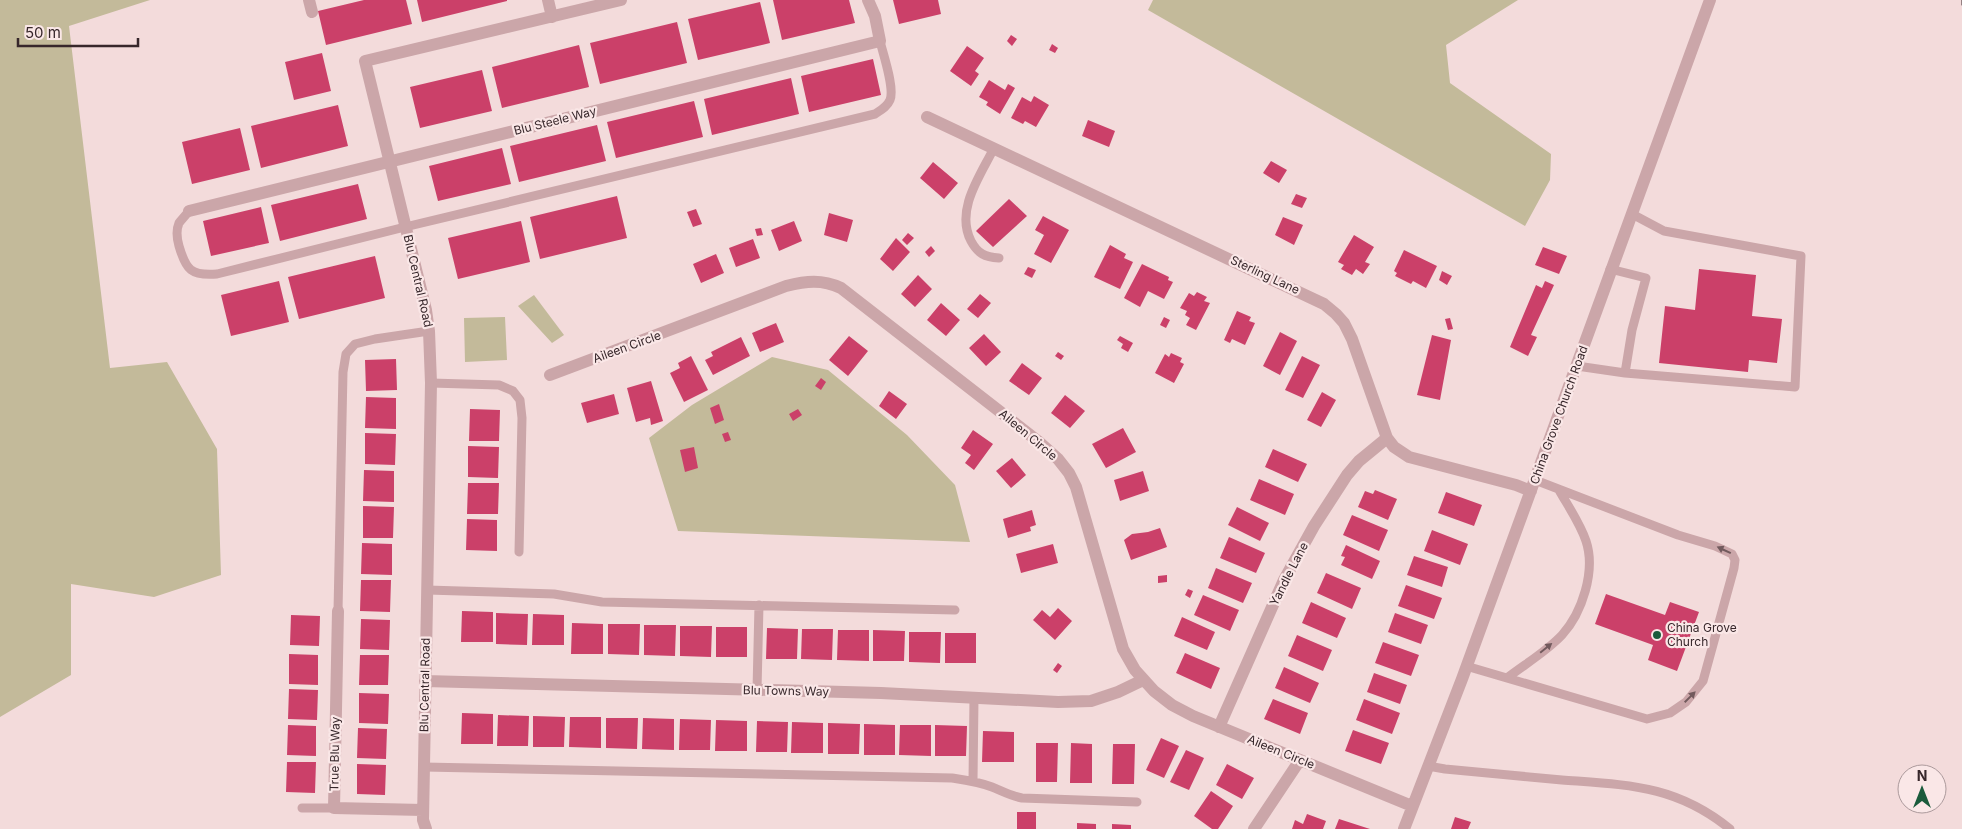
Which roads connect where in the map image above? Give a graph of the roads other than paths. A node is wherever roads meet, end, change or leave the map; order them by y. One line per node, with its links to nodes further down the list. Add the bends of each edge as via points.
1 (548, 0): 5 (street)
2 (621, 0): 5 (street, Blu Central Road)
3 (868, 0): 6 (street)
4 (1710, 0): 11 (street, China Grove Church Road)
5 (552, 17): 9 (street, Blu Central Road, via 364,62)
6 (880, 41): 9 (street, Blu Steele Way); 12 (lane, via 891,88 885,108 875,114)
7 (927, 117): 8 (street, Sterling Lane)
8 (994, 148): 13 (lane, via 970,198 966,223 968,236 981,255); 20 (street, Sterling Lane, via 1324,304 1344,323 1352,339)
9 (389, 162): 10 (street, Blu Steele Way); 12 (street, Blu Central Road)
10 (190, 211): 12 (lane, via 179,224 176,237 184,264 205,275)
11 (1632, 214): 14 (street, China Grove Church Road); 17 (lane, via 1664,231 1802,256 1794,387)
12 (405, 227): 15 (street, Blu Central Road)
13 (999, 258)
14 (1610, 270): 16 (street, China Grove Church Road); 17 (lane, via 1646,278)
15 (429, 331): 19 (street, Blu Central Road); 27 (lane, via 355,344 346,354)
16 (1577, 366): 17 (lane); 21 (street, China Grove Church Road)
17 (1625, 373)
18 (550, 375): 30 (street, Aileen Circle, via 786,286 818,281 841,288 1039,442 1069,473 1083,508 1123,649)
19 (431, 384): 23 (lane, via 499,384 520,400); 24 (street, Blu Central Road)
20 (1386, 438): 21 (street, via 1409,457 1508,483); 34 (street, Yandle Lane, via 1347,475 1314,526 1284,580)
21 (1533, 485): 22 (lane); 28 (street, China Grove Church Road)
22 (1559, 490): 29 (lane, one-way to 22, via 1566,630 1587,581 1587,543); 29 (lane, one-way to 22, via 1647,719 1670,713 1686,702 1703,681 1726,601 1735,560 1732,554)
23 (519, 552)
24 (427, 590): 25 (lane, via 554,594 602,602); 31 (street, Blu Central Road)
25 (759, 605): 26 (lane); 32 (lane)
26 (955, 610)
27 (338, 611): 42 (street, True Blu Way)
28 (1466, 666): 29 (lane); 36 (street, China Grove Church Road)
29 (1507, 678)
30 (1143, 680): 33 (street, Blu Towns Way, via 1090,701); 34 (street, Aileen Circle, via 1172,705)
31 (425, 681): 32 (street, Blu Towns Way); 37 (street, Blu Central Road)
32 (757, 690): 33 (street, Blu Towns Way)
33 (974, 698): 38 (lane)
34 (1219, 727): 35 (street, Aileen Circle)
35 (1300, 760): 40 (street, Aileen Circle); 45 (street)
36 (1428, 766): 40 (street, China Grove Church Road); 47 (lane, via 1654,790 1691,802)
37 (424, 767): 38 (lane); 43 (street, Blu Central Road)
38 (973, 781): 39 (lane, via 1022,798)
39 (1137, 802)
40 (1412, 806): 46 (street, China Grove Church Road)
41 (302, 808): 42 (lane)
42 (334, 808): 43 (street, True Blu Way)
43 (423, 810): 44 (street, Blu Central Road)
44 (426, 829)
45 (1254, 829)
46 (1404, 829)
47 (1730, 829)

